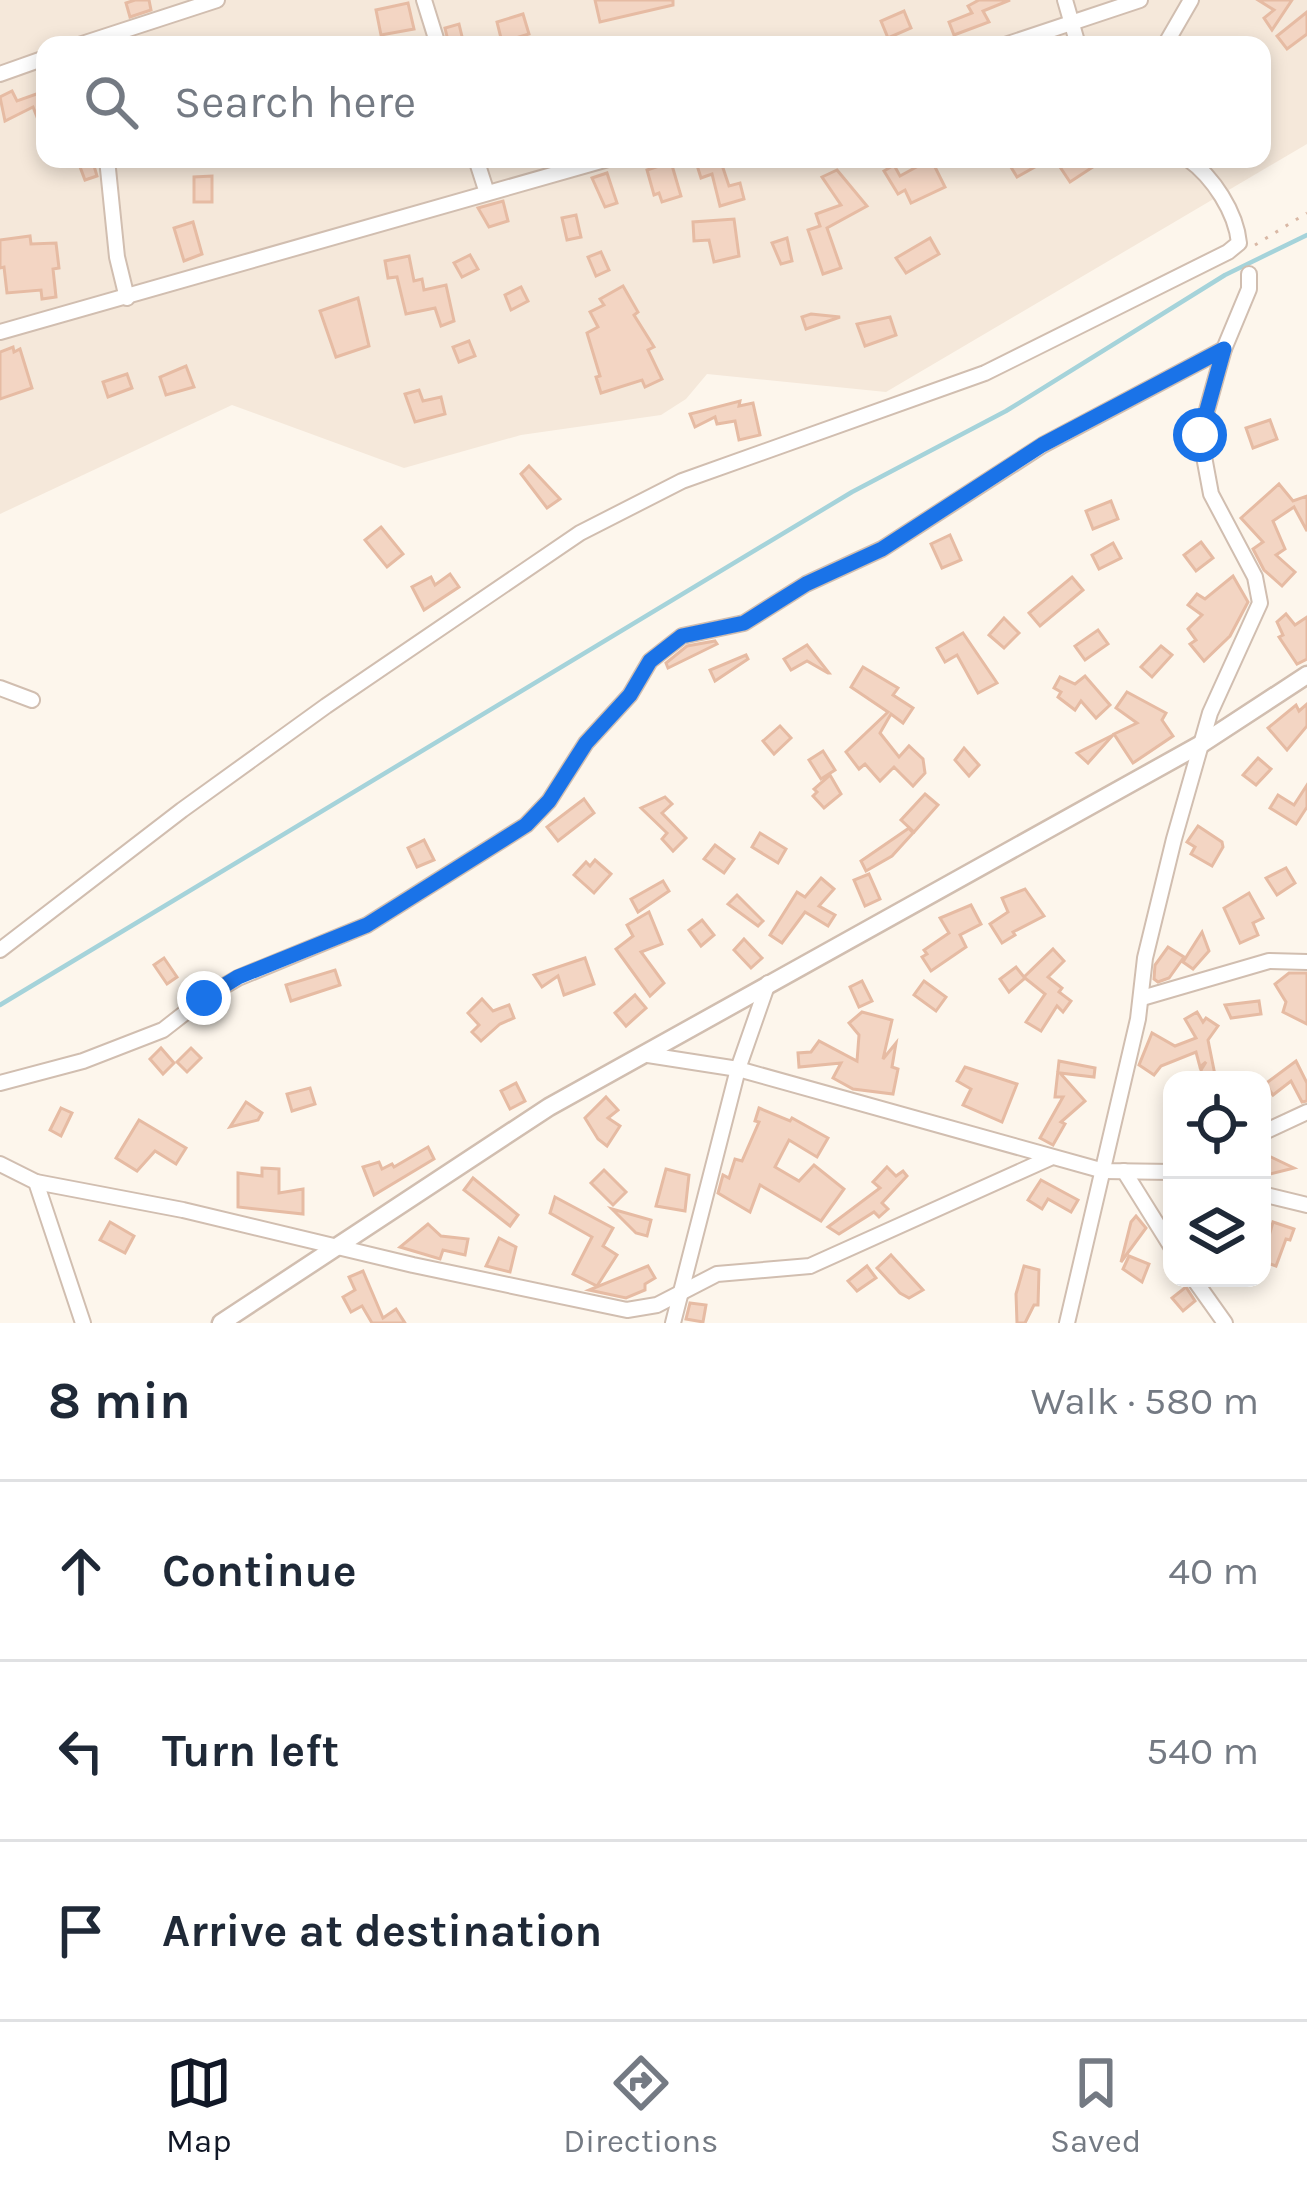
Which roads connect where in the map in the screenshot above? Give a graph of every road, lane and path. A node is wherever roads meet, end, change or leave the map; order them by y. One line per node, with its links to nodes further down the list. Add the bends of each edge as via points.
1 (217, 0): 7 (street)
2 (424, 0): 8 (street)
3 (1065, 0): 6 (street)
4 (1140, 0): 6 (street)
5 (1191, 0): 11 (street)
6 (1070, 23): 9 (street); 10 (street)
7 (107, 36)
8 (436, 36)
9 (1032, 36)
10 (1075, 36)
11 (1170, 36)
12 (0, 60): 14 (street)
13 (36, 61): 14 (street)
14 (16, 69): 15 (street)
15 (0, 74)
16 (108, 168): 24 (street)
17 (479, 168): 20 (street)
18 (576, 168): 20 (street)
19 (1198, 168): 22 (street, via 1213,182)
20 (487, 193): 24 (street)
21 (1307, 213): 22 (path, via 1256,244)
22 (1239, 243): 31 (street, via 985,374 682,481 580,533 290,732)
23 (1249, 274): 26 (street)
24 (128, 298): 25 (street)
25 (0, 332)
26 (1224, 349): 30 (street, via 1200,435 1204,470 1261,593); 37 (street, via 1042,445 882,549 744,623 682,636 650,661 526,825 367,925 238,977 163,1030)
27 (1307, 675): 30 (street)
28 (0, 688): 29 (street)
29 (32, 700)
30 (1203, 743): 33 (street); 34 (street, via 1145,958)
31 (0, 950)
32 (1307, 962): 34 (street, via 1269,961)
33 (768, 983): 35 (street); 36 (street)
34 (1142, 998): 42 (street)
35 (648, 1054): 36 (street); 49 (street)
36 (738, 1070): 40 (street); 51 (street)
37 (0, 1083)
38 (1307, 1112): 39 (street)
39 (1271, 1129)
40 (1050, 1158): 42 (street); 51 (street, via 810,1266 717,1274)
41 (0, 1164): 45 (street)
42 (1104, 1171): 43 (street); 55 (street)
43 (1124, 1171): 44 (street); 48 (street)
44 (1163, 1172)
45 (36, 1182): 49 (street); 53 (street)
46 (1271, 1196): 47 (street)
47 (1307, 1205)
48 (1163, 1234)
49 (337, 1244): 51 (street, via 627,1310); 54 (street)
50 (1199, 1287): 56 (street)
51 (680, 1291): 52 (street)
52 (676, 1322)
53 (83, 1323)
54 (221, 1323)
55 (1067, 1323)
56 (1225, 1323)

